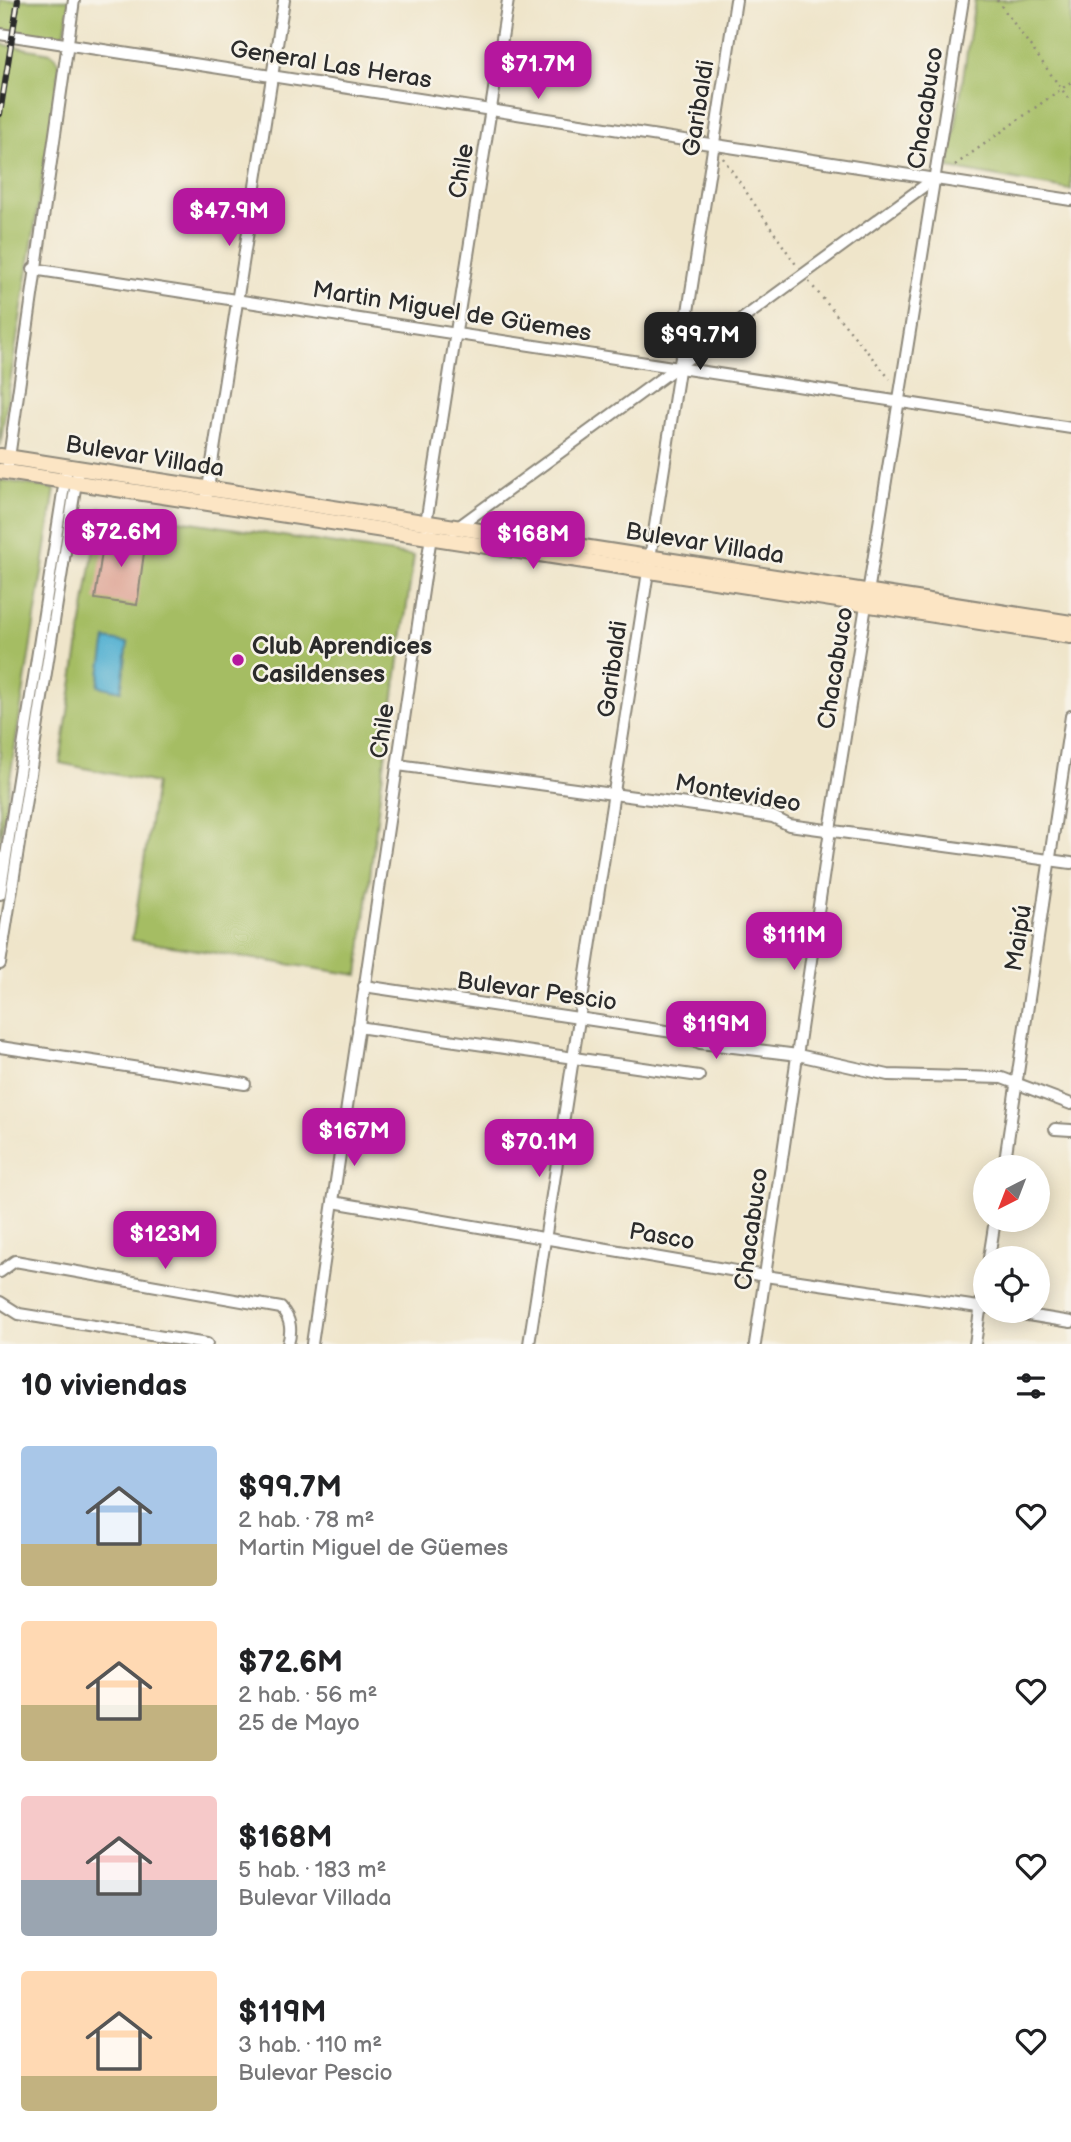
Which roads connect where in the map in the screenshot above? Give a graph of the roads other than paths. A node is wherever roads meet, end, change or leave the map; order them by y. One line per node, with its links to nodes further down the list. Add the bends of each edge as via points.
1 (74, 0): 7 (street)
2 (284, 0): 8 (street)
3 (508, 0): 9 (street, Chile)
4 (736, 0): 10 (street, Garibaldi)
5 (963, 0): 11 (street, Chacabuco)
6 (0, 34): 7 (street, General Las Heras)
7 (67, 44): 8 (street, General Las Heras); 13 (street)
8 (272, 76): 9 (street, General Las Heras); 14 (street)
9 (492, 110): 10 (street, General Las Heras); 15 (street, Chile)
10 (714, 144): 11 (street, General Las Heras); 16 (street, Garibaldi)
11 (935, 178): 12 (street, General Las Heras); 16 (street); 17 (street, Chacabuco)
12 (1071, 200)
13 (33, 269): 14 (street, Martin Miguel de Güemes); 19 (street)
14 (237, 299): 15 (street, Martin Miguel de Güemes); 21 (street)
15 (457, 333): 16 (street, Martin Miguel de Güemes); 23 (street, Chile)
16 (679, 367): 17 (street, Martin Miguel de Güemes); 22 (street); 24 (street, Garibaldi)
17 (899, 402): 18 (street, Martin Miguel de Güemes); 26 (street, Chacabuco)
18 (1071, 428)
19 (4, 464): 20 (main road, Bulevar Villada)
20 (72, 474): 21 (main road, Bulevar Villada); 35 (street); 36 (street)
21 (207, 495): 23 (main road, Bulevar Villada)
22 (456, 527): 23 (main road, Bulevar Villada); 23 (street); 24 (main road, Bulevar Villada)
23 (433, 532): 25 (main road, Bulevar Villada); 30 (street, Chile)
24 (650, 558): 25 (street, Garibaldi); 26 (main road, Bulevar Villada)
25 (647, 573): 26 (main road, Bulevar Villada); 31 (street, Garibaldi)
26 (867, 598): 27 (main road, Bulevar Villada); 28 (main road, Bulevar Villada); 32 (street, Chacabuco)
27 (1071, 623)
28 (1071, 636)
29 (1071, 716): 33 (street, Maipú)
30 (398, 765): 31 (street, Montevideo); 37 (street, Chile)
31 (614, 796): 32 (street, Montevideo, via 773,817 789,825); 38 (street, Garibaldi)
32 (831, 830): 33 (street, Montevideo); 41 (street, Chacabuco)
33 (1051, 860): 34 (street, Montevideo); 44 (street, Maipú)
34 (1071, 863)
35 (0, 894)
36 (0, 964)
37 (364, 986): 38 (street, Bulevar Pescio); 39 (street, Chile)
38 (580, 1019): 41 (street, Bulevar Pescio, via 679,1033 700,1043); 42 (street, Garibaldi)
39 (358, 1027): 42 (street); 50 (street, Chile)
40 (0, 1048): 45 (street)
41 (798, 1055): 44 (street, Bulevar Pescio, via 888,1075 1002,1078); 53 (street, Chacabuco)
42 (573, 1058): 43 (street); 51 (street, Garibaldi)
43 (699, 1076)
44 (1017, 1083): 46 (street, Bulevar Pescio); 49 (street, Maipú)
45 (245, 1084)
46 (1071, 1104)
47 (1055, 1129): 48 (street)
48 (1071, 1130)
49 (1005, 1155)
50 (333, 1202): 51 (street, Pasco); 61 (street, Chile)
51 (546, 1236): 53 (street, Pasco); 62 (street, Garibaldi)
52 (0, 1272): 60 (street, via 15,1261 281,1308 289,1316)
53 (765, 1276): 55 (street, Pasco); 63 (street, Chacabuco)
54 (0, 1302): 59 (street, via 19,1314)
55 (973, 1307)
56 (1050, 1319): 57 (street)
57 (1071, 1322)
58 (980, 1323): 64 (street)
59 (207, 1344)
60 (288, 1344)
61 (312, 1344)
62 (528, 1344)
63 (755, 1344)
64 (975, 1344)

